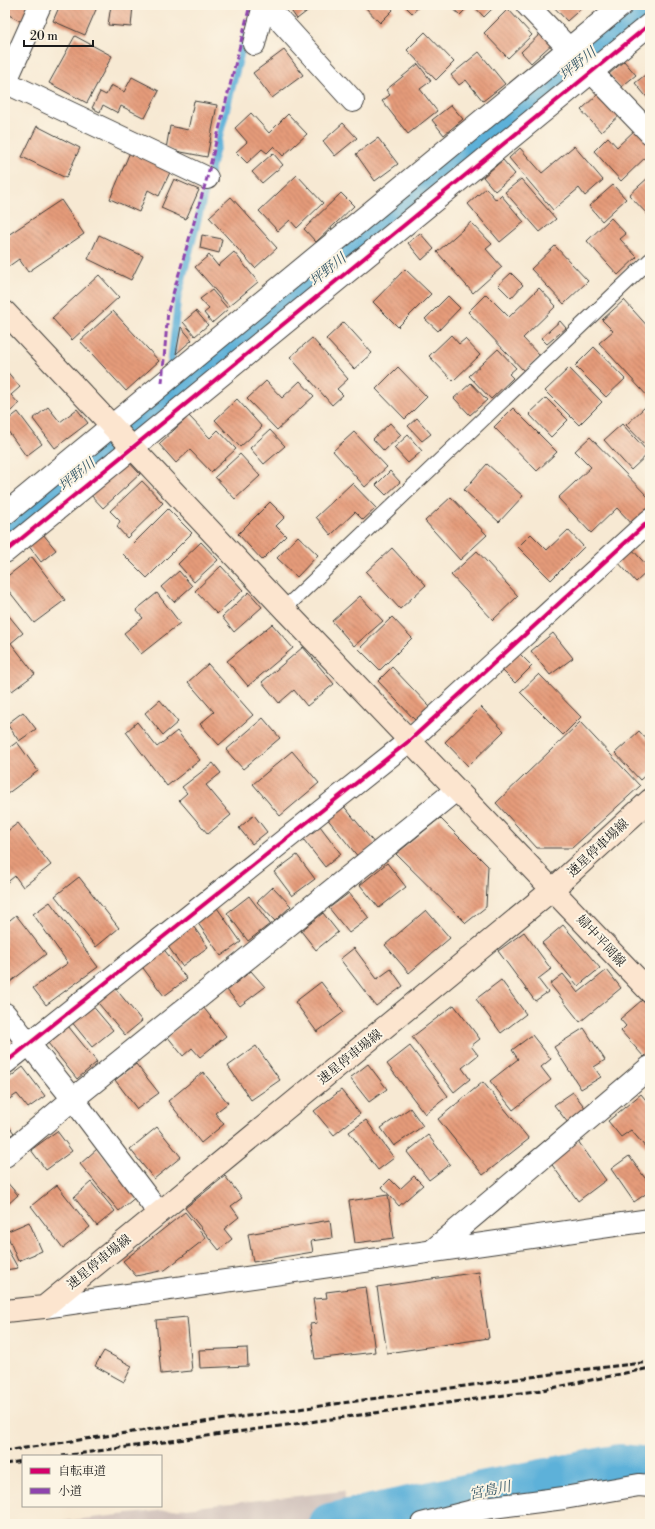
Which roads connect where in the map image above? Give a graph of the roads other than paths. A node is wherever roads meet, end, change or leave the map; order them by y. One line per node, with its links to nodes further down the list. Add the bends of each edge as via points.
1 (40, 5): 9 (street)
2 (265, 5): 6 (street); 10 (street)
3 (527, 5): 7 (street)
4 (622, 5): 7 (street)
5 (650, 24): 8 (street)
6 (254, 44)
7 (569, 48): 8 (street); 15 (street)
8 (591, 72): 11 (street); 16 (street)
9 (5, 83): 12 (street)
10 (353, 102)
11 (650, 133)
12 (207, 178)
13 (650, 260): 20 (lane)
14 (5, 312): 15 (main road, 婦中平岡線)
15 (112, 427): 16 (main road, 婦中平岡線); 17 (street)
16 (132, 448): 19 (street); 20 (main road, 婦中平岡線)
17 (5, 514)
18 (650, 520): 21 (street)
19 (5, 552)
20 (284, 609): 21 (main road, 婦中平岡線)
21 (409, 741): 22 (main road, 婦中平岡線); 27 (street)
22 (456, 790): 24 (main road, 婦中平岡線); 30 (street)
23 (650, 800): 24 (main road, 速星停車場線)
24 (553, 889): 25 (main road, 婦中平岡線); 32 (main road, 速星停車場線)
25 (650, 992)
26 (5, 1014): 27 (street)
27 (29, 1044): 28 (street); 30 (street)
28 (5, 1063)
29 (650, 1067): 34 (street)
30 (73, 1099): 31 (street); 32 (street)
31 (5, 1156)
32 (159, 1214): 35 (main road, 速星停車場線)
33 (650, 1220): 34 (street)
34 (432, 1251): 35 (street)
35 (44, 1307): 36 (main road)
36 (5, 1311)
37 (650, 1486): 38 (street, via 639,1485 485,1508)
38 (422, 1524)

